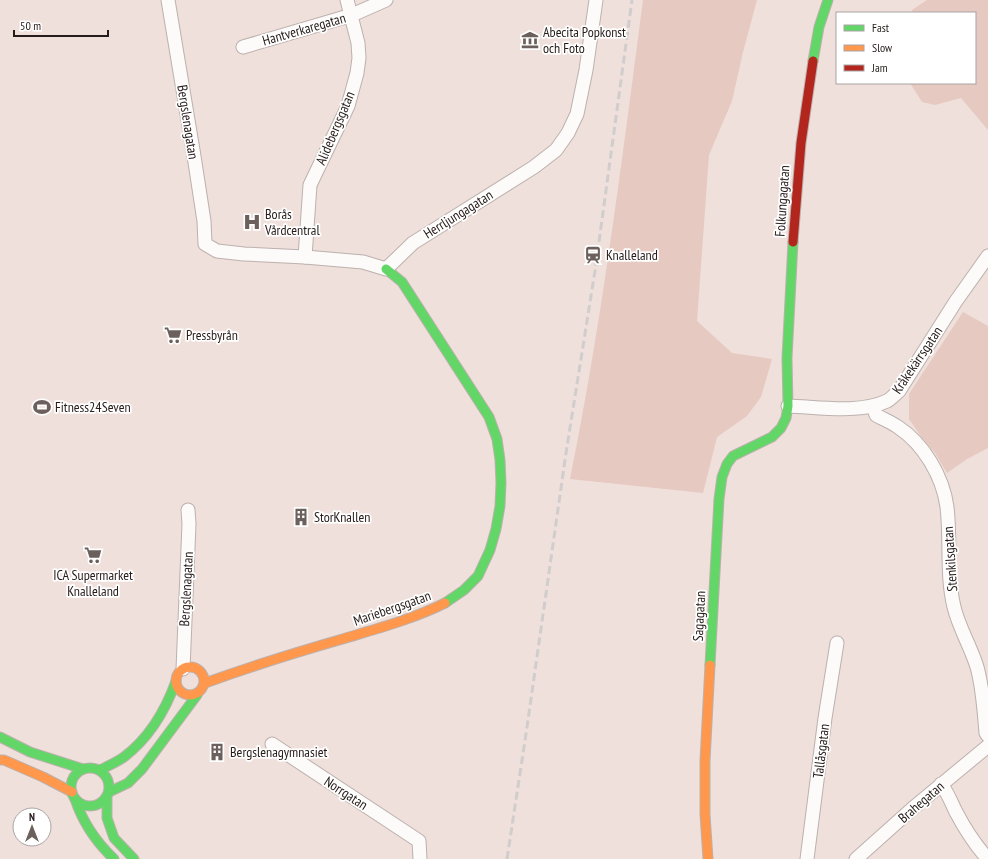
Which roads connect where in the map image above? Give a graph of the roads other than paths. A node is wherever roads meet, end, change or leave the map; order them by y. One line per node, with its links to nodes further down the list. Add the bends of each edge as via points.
1 (168, 0): 9 (street, Bergslenagatan, via 204,221 205,244 217,251)
2 (347, 0): 6 (street, Alidebergsgatan)
3 (386, 0): 6 (street, Hantverkaregatan)
4 (596, 0): 10 (street, Herrljungagatan, via 577,114 568,134 556,150 534,167 413,242)
5 (828, 0): 11 (street, Folkungagatan, via 820,26 801,143 788,343)
6 (352, 15): 7 (street, Hantverkaregatan); 9 (street, Alidebergsgatan, via 359,58 357,74 348,106 310,185)
7 (243, 47)
8 (988, 256): 12 (street, Kråkekärrsgatan, via 899,391 888,400)
9 (305, 257): 10 (street, via 363,262)
10 (386, 268): 17 (street, Mariebergsgatan, via 402,282 489,417 494,429 500,452 500,498 492,549 478,576 462,592 443,605 414,617)
11 (788, 406): 12 (street, Kråkekärrsgatan); 32 (street, Sagagatan, via 781,428 772,437 733,456 722,477 706,761 705,814)
12 (873, 406): 19 (street, Stenkilsgatan, via 876,415 898,427 911,438 928,458 940,481 947,507 950,589 954,609 977,667)
13 (188, 510): 15 (street, Bergslenagatan, via 190,524)
14 (837, 643): 33 (street, Tallåsgatan)
15 (182, 669): 16 (street); 17 (street, via 198,669 202,672)
16 (176, 681): 18 (street, via 182,694); 25 (street, via 146,734 124,756)
17 (205, 682): 18 (street, via 204,688)
18 (197, 695): 27 (street, via 146,767 119,790)
19 (988, 736)
20 (0, 737): 24 (street, via 50,760)
21 (272, 744): 31 (street, Norrgatan, via 419,841)
22 (988, 746): 26 (street, Brahegatan)
23 (0, 760): 28 (street, via 43,777)
24 (83, 769): 25 (street, via 94,767); 28 (street, via 78,771 71,783)
25 (100, 770): 27 (street, via 108,780)
26 (941, 784): 34 (street, Brahegatan); 35 (street, via 978,848)
27 (108, 794): 28 (street, via 101,802 90,806 82,804); 30 (street, via 108,818 114,838)
28 (74, 795): 29 (street, via 79,812 88,828 102,848)
29 (114, 859)
30 (134, 859)
31 (420, 859)
32 (708, 859)
33 (807, 859)
34 (856, 859)
35 (988, 859)

